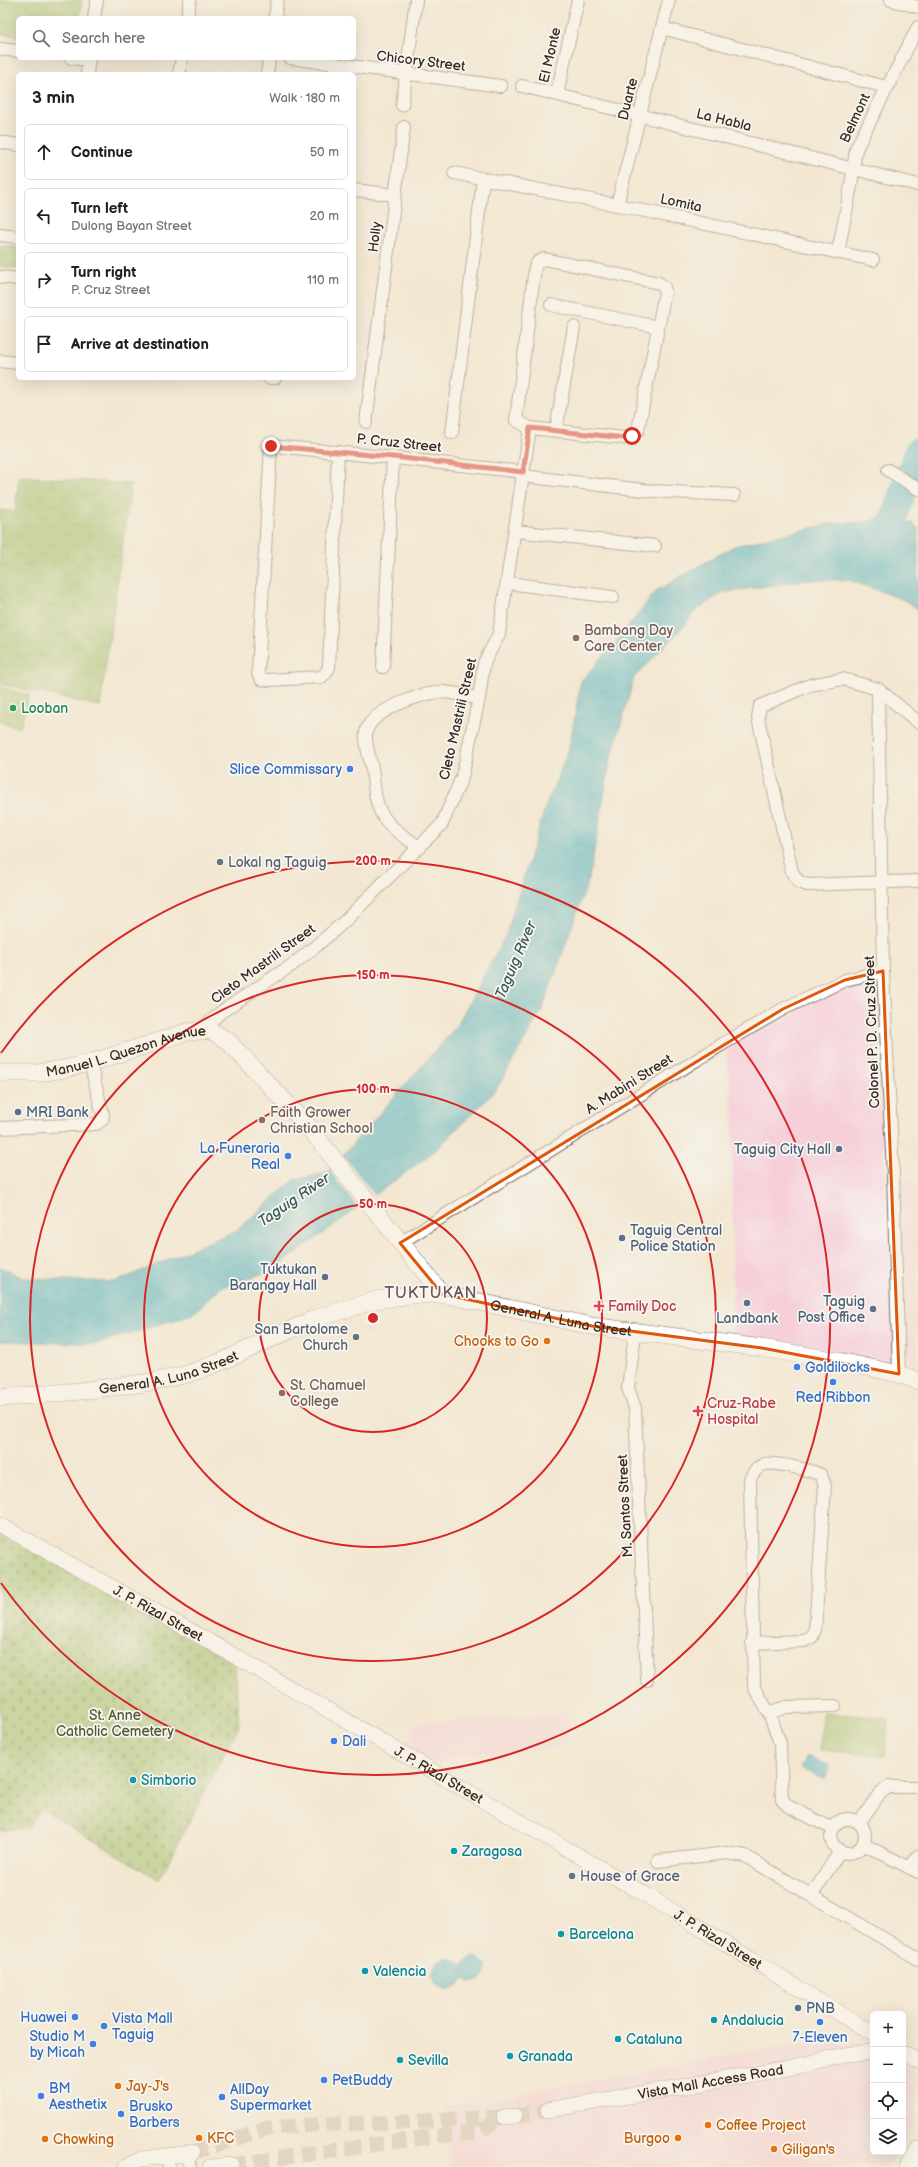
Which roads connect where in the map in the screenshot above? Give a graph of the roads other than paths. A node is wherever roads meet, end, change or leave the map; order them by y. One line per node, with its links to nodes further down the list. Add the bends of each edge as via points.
1 (97, 0): 9 (street)
2 (190, 0): 10 (street)
3 (278, 0): 11 (street)
4 (416, 0): 23 (street)
5 (578, 0): 27 (street, El Monte)
6 (669, 0): 13 (street, Duarte)
7 (891, 0): 8 (street)
8 (918, 7)
9 (94, 16)
10 (187, 16)
11 (275, 16)
12 (918, 27): 26 (street, Belmont)
13 (662, 28): 26 (street); 29 (street, Duarte)
14 (0, 48): 15 (street)
15 (16, 51)
16 (89, 60): 20 (street)
17 (182, 60): 21 (street)
18 (269, 60): 22 (street)
19 (304, 60): 23 (street, Chicory Street)
20 (87, 72)
21 (179, 72)
22 (267, 72)
23 (406, 75): 24 (street, Chicory Street); 28 (street)
24 (501, 86)
25 (522, 86): 27 (street, La Habla)
26 (886, 87): 33 (street, Belmont, via 856,149)
27 (557, 94): 29 (street, La Habla)
28 (402, 105)
29 (640, 114): 33 (street, La Habla); 39 (street, Duarte)
30 (404, 127): 38 (street, Holly)
31 (0, 142): 32 (street)
32 (16, 145)
33 (853, 168): 36 (street, La Habla); 42 (street, Belmont)
34 (454, 173): 35 (street, Lomita)
35 (483, 179): 39 (street, Lomita); 54 (street)
36 (918, 185)
37 (356, 190): 38 (street)
38 (395, 194): 51 (street, Holly)
39 (617, 205): 42 (street, Lomita)
40 (0, 235): 41 (street)
41 (16, 237)
42 (838, 252): 43 (street, Lomita)
43 (873, 260)
44 (0, 277): 45 (street)
45 (16, 279)
46 (551, 305): 48 (street)
47 (574, 327): 53 (street)
48 (658, 327): 52 (street, via 665,292 659,283 608,271 541,260 535,268 515,415 516,420); 53 (street, via 636,434 625,438)
49 (0, 362): 50 (street)
50 (16, 363)
51 (366, 422)
52 (530, 428): 53 (street); 58 (street, Cleto Mastrili Street)
53 (556, 430)
54 (452, 433)
55 (338, 452): 55 (street, P. Cruz Street, via 329,667 321,677 261,679 258,673 271,446); 56 (street, P. Cruz Street)
56 (393, 457): 58 (street, P. Cruz Street); 65 (street)
57 (888, 470): 59 (street)
58 (523, 474): 60 (street, P. Cruz Street, via 652,490); 61 (street, Cleto Mastrili Street)
59 (918, 489)
60 (734, 495)
61 (514, 531): 62 (street); 63 (street, Cleto Mastrili Street)
62 (656, 546)
63 (508, 583): 64 (street); 67 (street, Cleto Mastrili Street, via 499,634 484,663)
64 (612, 597)
65 (383, 667)
66 (878, 689): 68 (street); 71 (street, Colonel P. D. Cruz Street); 71 (street, via 843,679 810,685 760,706 758,718 792,872 798,881 807,885)
67 (479, 698): 69 (street, Cleto Mastrili Street, via 462,777 442,824); 69 (street, via 442,692 424,695 386,710 369,726 366,733 379,809 389,824)
68 (918, 722)
69 (420, 848): 73 (street, Cleto Mastrili Street, via 316,946 221,1012)
70 (918, 881): 71 (street)
71 (883, 883): 72 (street, Colonel P. D. Cruz Street)
72 (883, 971): 77 (street, A. Mabini Street, via 845,980 776,1013); 80 (street, Colonel P. D. Cruz Street)
73 (201, 1030): 74 (main road, Manuel L. Quezon Avenue, via 187,1032); 77 (main road, Manuel L. Quezon Avenue, via 210,1030 228,1041 306,1124)
74 (90, 1063): 75 (main road, Manuel L. Quezon Avenue, via 39,1072); 76 (street, via 103,1115 102,1120 96,1124)
75 (0, 1073)
76 (0, 1128)
77 (400, 1243): 78 (main road, Manuel L. Quezon Avenue)
78 (442, 1294): 79 (main road, General A. Luna Street); 82 (main road, General A. Luna Street, via 410,1295 346,1308 314,1319 223,1361 188,1374 153,1382)
79 (634, 1333): 80 (main road, General A. Luna Street, via 762,1348); 85 (street, M. Santos Street, via 628,1388 635,1408)
80 (899, 1374): 81 (main road, General A. Luna Street)
81 (918, 1380)
82 (0, 1398)
83 (0, 1525): 98 (street, J. P. Rizal Street, via 221,1648 643,1893)
84 (752, 1644): 84 (street, via 804,1641 812,1637 815,1630 825,1486 821,1475 809,1470 765,1464 756,1469 750,1479); 87 (street, via 754,1688)
85 (647, 1680)
86 (835, 1706): 87 (street, via 786,1707)
87 (769, 1713): 90 (street, via 780,1743 782,1800 788,1806)
88 (918, 1787): 89 (street, via 889,1787 880,1793)
89 (859, 1823): 90 (street, via 844,1820); 91 (street, via 864,1833)
90 (833, 1829): 92 (street, via 831,1839)
91 (863, 1844): 92 (street, via 855,1851); 95 (street)
92 (840, 1851): 96 (street)
93 (918, 1856): 95 (street)
94 (658, 1860): 96 (street, via 728,1853 745,1856)
95 (914, 1870)
96 (812, 1895): 97 (street)
97 (918, 1959)
98 (870, 2032)
99 (870, 2052): 102 (street, Vista Mall Access Road)
100 (906, 2054): 101 (street)
101 (918, 2061)
102 (548, 2110)
103 (918, 2150): 109 (main road)
104 (190, 2158): 105 (street)
105 (168, 2161): 107 (street, via 141,2159)
106 (232, 2165): 108 (street)
107 (126, 2167)
108 (210, 2167)
109 (908, 2167)

